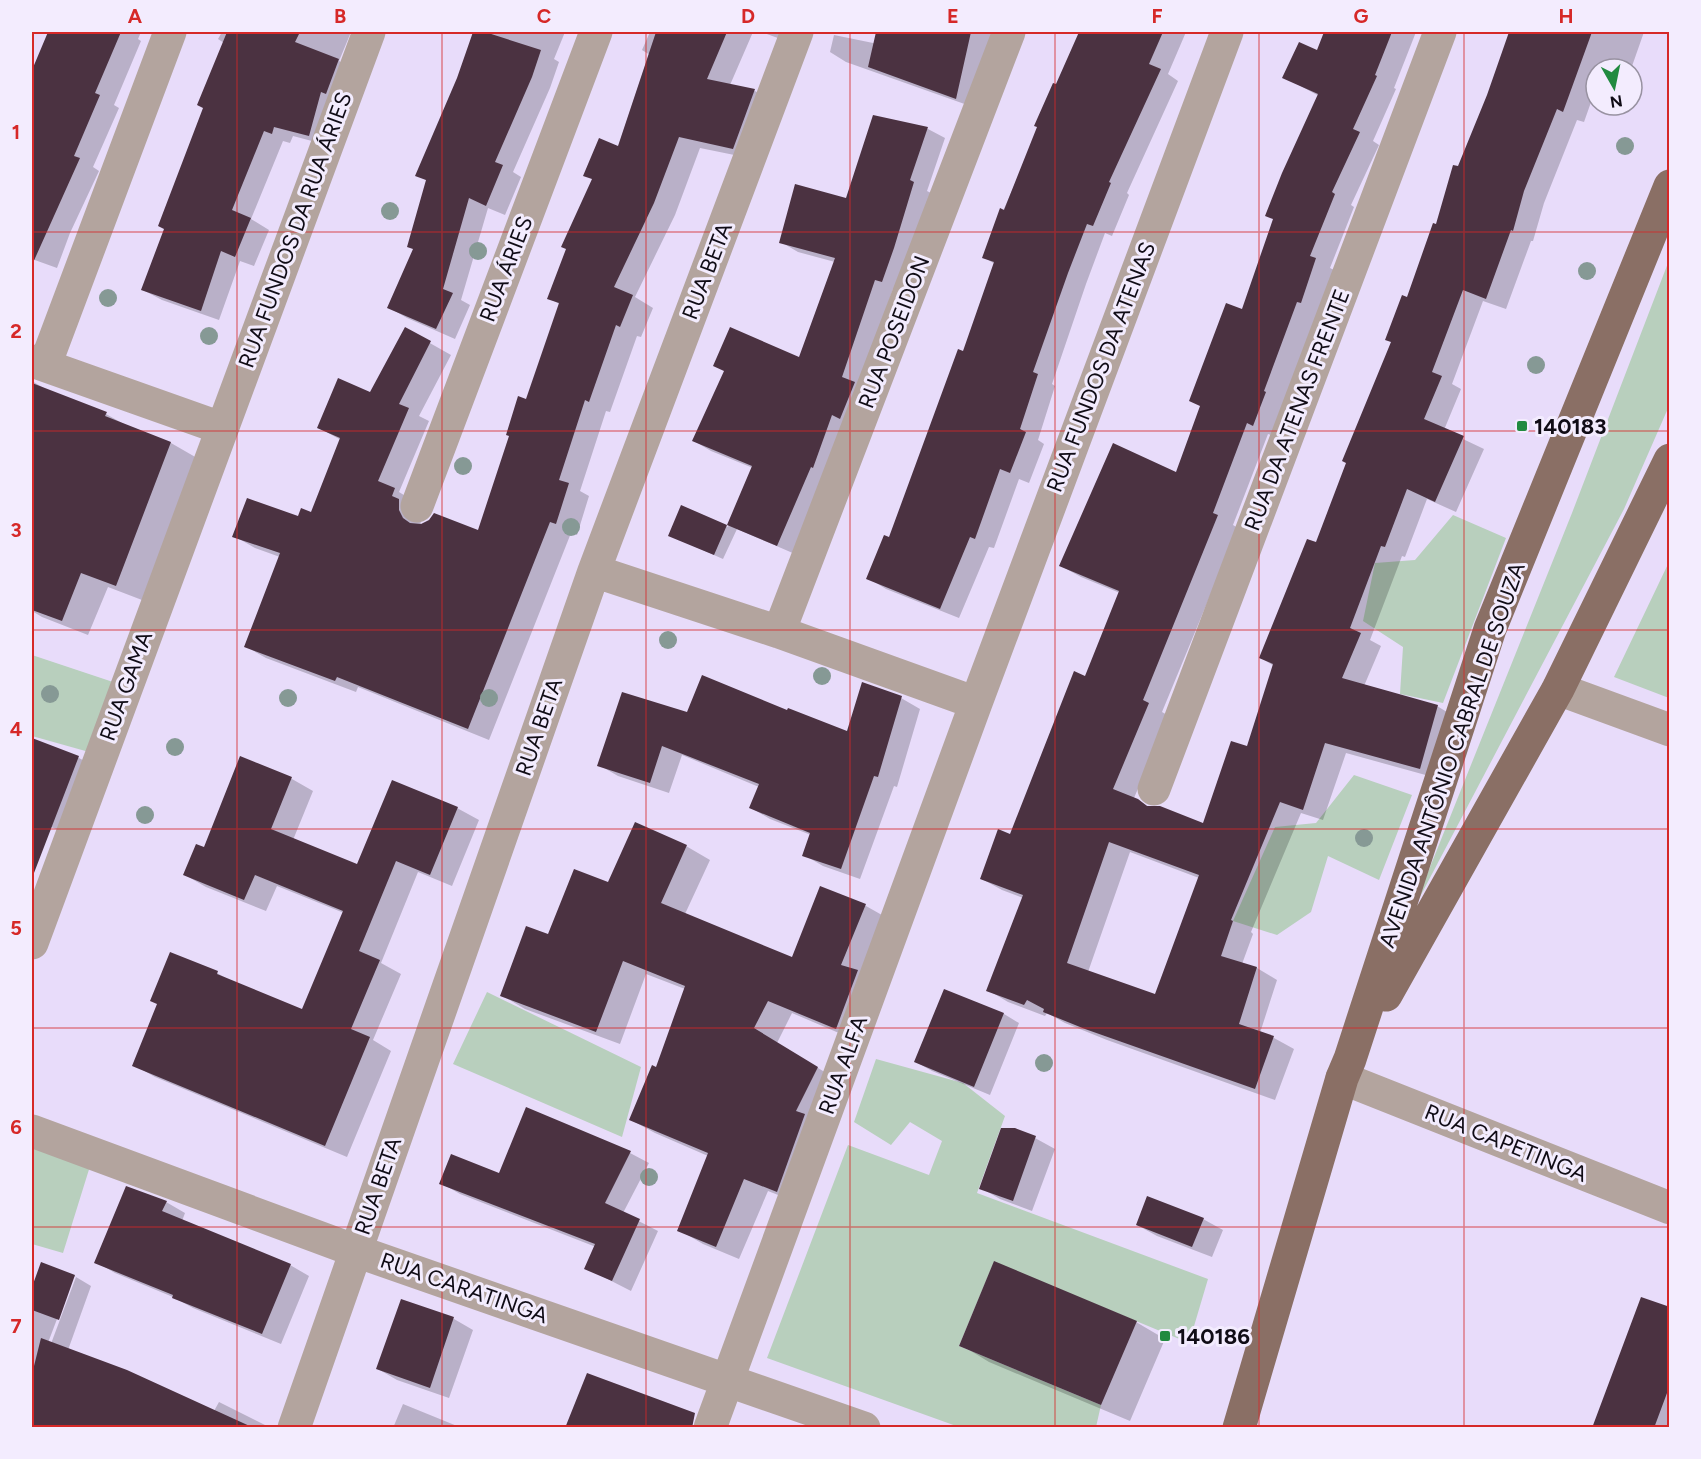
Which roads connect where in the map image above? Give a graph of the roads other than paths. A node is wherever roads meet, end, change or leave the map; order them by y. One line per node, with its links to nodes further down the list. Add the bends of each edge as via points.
1 (170, 32): 9 (street)
2 (369, 32): 10 (street, RUA FUNDOS DA RUA ÁRIES)
3 (596, 32): 12 (street, RUA ÁRIES)
4 (798, 32): 13 (street, RUA BETA)
5 (1009, 32): 14 (street, RUA POSEIDON)
6 (1227, 32): 16 (street, RUA FUNDOS DA ATENAS)
7 (1440, 32): 18 (street, RUA DA ATENAS FRENTE)
8 (1670, 186): 20 (main road, AVENIDA ANTÔNIO CABRAL DE SOUZA, via 1490,629)
9 (38, 363): 10 (street)
10 (221, 428): 19 (street, RUA GAMA)
11 (1670, 460): 15 (main road, AVENIDA ANTÔNIO CABRAL DE SOUZA)
12 (417, 506)
13 (594, 571): 14 (street); 23 (street, RUA BETA)
14 (779, 632): 16 (street)
15 (1558, 689): 17 (street); 20 (main road, AVENIDA ANTÔNIO CABRAL DE SOUZA)
16 (976, 703): 24 (street, RUA ALFA)
17 (1670, 730)
18 (1154, 789)
19 (32, 943)
20 (1346, 1069): 22 (street, RUA CAPETINGA); 28 (main road, AVENIDA ANTÔNIO CABRAL DE SOUZA)
21 (32, 1131): 23 (street, RUA CARATINGA)
22 (1670, 1209)
23 (356, 1251): 24 (street, RUA CARATINGA); 25 (street, RUA BETA)
24 (728, 1379): 26 (street, RUA ALFA); 27 (street, RUA CARATINGA)
25 (294, 1428)
26 (710, 1428)
27 (864, 1428)
28 (1239, 1428)

